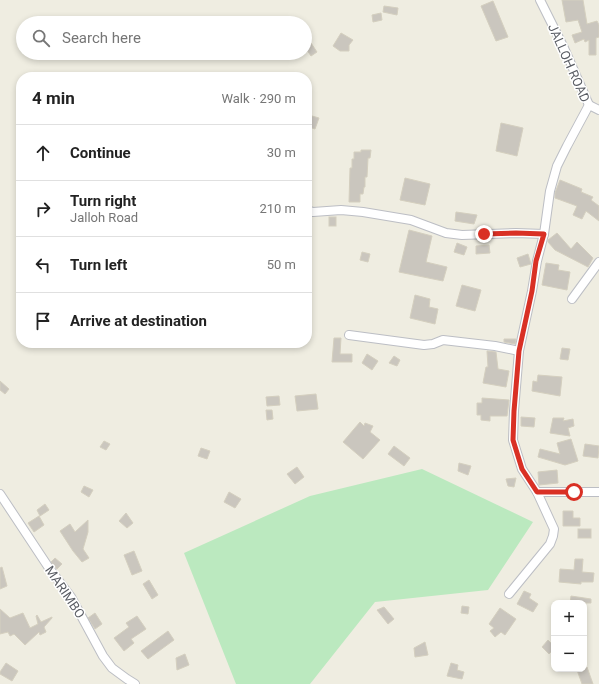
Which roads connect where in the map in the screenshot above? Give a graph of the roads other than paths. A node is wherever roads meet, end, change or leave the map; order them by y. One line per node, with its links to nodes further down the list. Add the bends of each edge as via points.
1 (540, 0): 2 (street, JALLOH ROAD)
2 (589, 106): 3 (street); 5 (street, JALLOH ROAD, via 557,166 550,191)
3 (599, 110)
4 (312, 212): 5 (street, via 363,212 411,220 446,233 462,235)
5 (544, 234): 9 (street, JALLOH ROAD, via 536,261)
6 (599, 262): 7 (street)
7 (572, 299)
8 (349, 335): 9 (street, via 424,345 443,340)
9 (519, 351): 10 (street, JALLOH ROAD, via 513,440 522,469)
10 (537, 492): 11 (street); 13 (street, JALLOH ROAD, via 554,529 553,536 550,544)
11 (599, 492)
12 (0, 494): 14 (street, MARIMBO, via 71,597 112,668)
13 (509, 594)
14 (135, 684)

